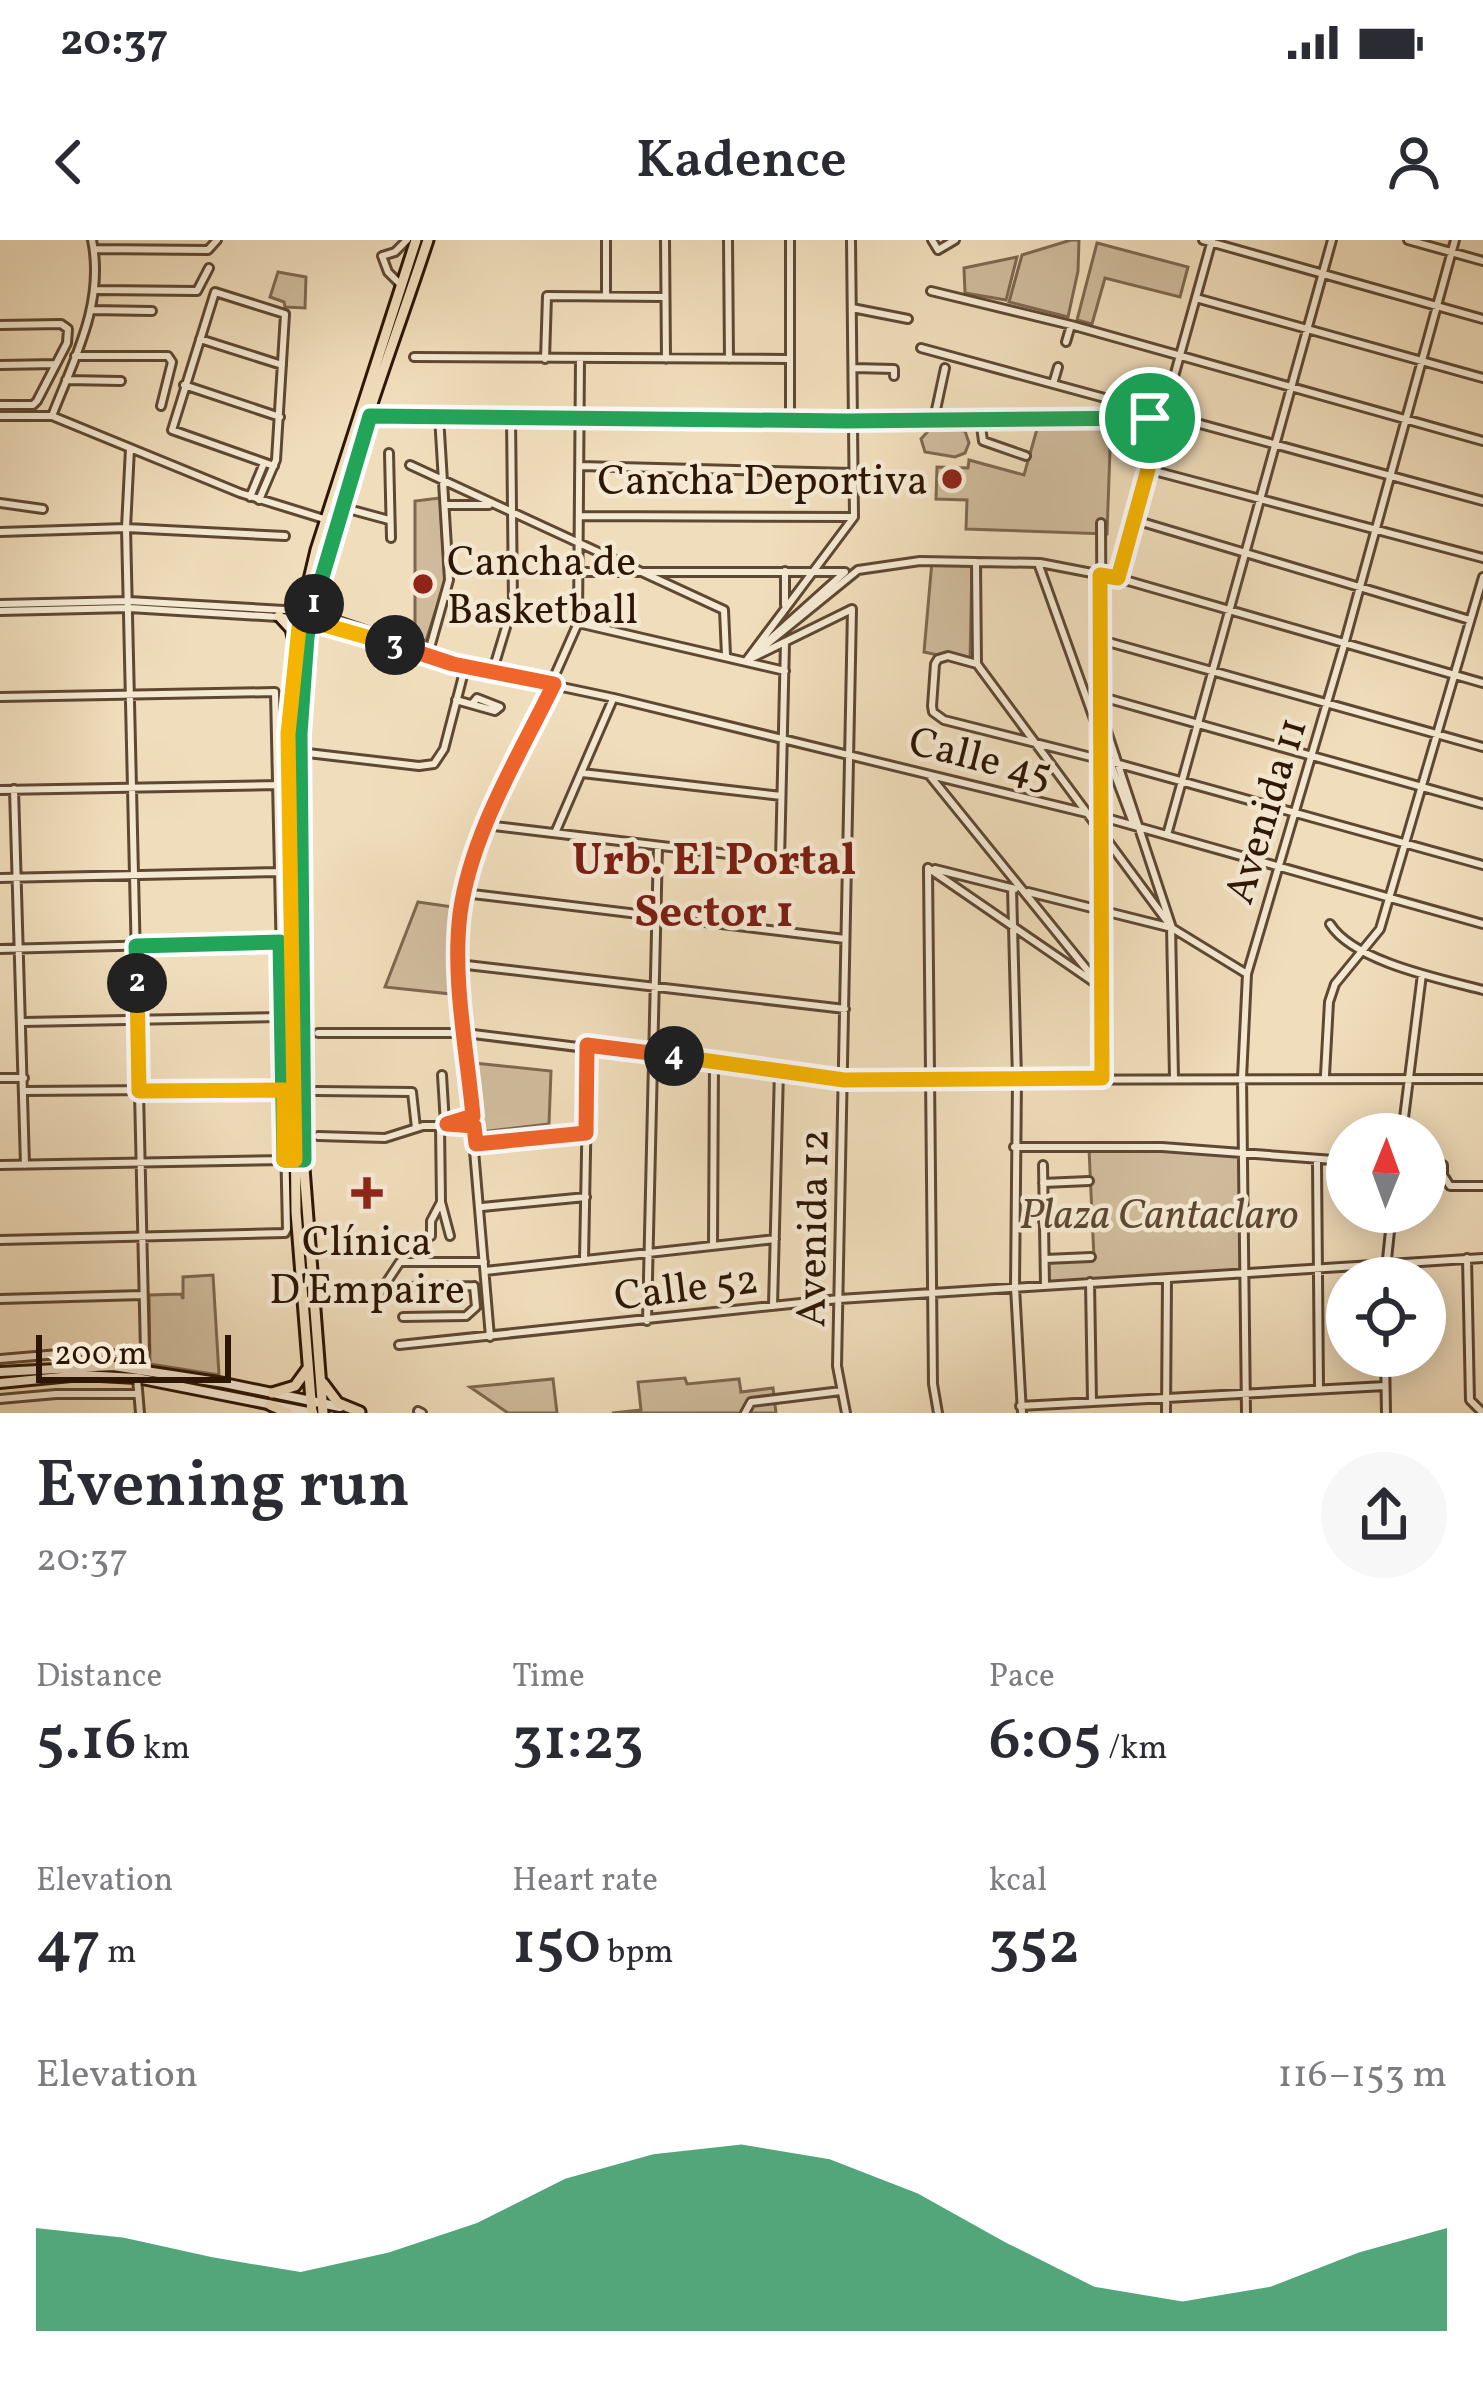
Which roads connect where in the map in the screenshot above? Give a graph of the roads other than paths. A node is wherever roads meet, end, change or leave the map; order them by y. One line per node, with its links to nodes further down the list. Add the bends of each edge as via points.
1 (217, 240): 16 (street, via 208,250)
2 (407, 240): 21 (street, via 382,256)
3 (416, 240): 21 (main road)
4 (428, 240): 65 (main road)
5 (605, 240): 24 (street)
6 (664, 240): 25 (street)
7 (728, 240): 47 (street)
8 (790, 240): 48 (street)
9 (851, 240): 28 (street)
10 (932, 240): 11 (street, via 938,250)
11 (955, 240)
12 (1332, 240): 20 (street)
13 (1408, 240): 17 (street)
14 (1455, 240): 17 (street, Avenida 11)
15 (1209, 241): 20 (street); 26 (street)
16 (92, 244): 22 (street)
17 (1451, 252): 18 (street); 27 (street, Avenida 11)
18 (1483, 261)
19 (209, 268): 22 (street, via 197,291)
20 (1323, 274): 27 (street); 35 (street)
21 (401, 285): 65 (main road)
22 (96, 290): 29 (street)
23 (931, 291): 34 (street)
24 (605, 296): 25 (street); 44 (street, via 547,296)
25 (665, 297): 46 (street)
26 (1196, 298): 35 (street); 42 (street)
27 (1437, 305): 32 (street); 49 (street, Avenida 11)
28 (852, 308): 31 (street); 54 (street)
29 (92, 310): 30 (street); 39 (street)
30 (152, 311)
31 (908, 319)
32 (1483, 319)
33 (0, 325): 38 (street, via 66,325)
34 (1071, 325): 37 (street); 42 (street)
35 (1308, 329): 49 (street); 62 (street)
36 (200, 339): 52 (street); 52 (street, via 215,292 260,304 285,314); 61 (street)
37 (1066, 342)
38 (67, 343): 39 (street); 51 (street)
39 (78, 346): 41 (street)
40 (921, 347): 60 (street)
41 (75, 356): 58 (street); 64 (street, via 168,356)
42 (1179, 356): 62 (street); 66 (street)
43 (414, 357): 44 (street)
44 (545, 359): 45 (street)
45 (580, 359): 46 (street); 72 (street)
46 (666, 359): 47 (street)
47 (729, 359): 48 (street)
48 (789, 359): 74 (street)
49 (1421, 361): 57 (street); 73 (street, Avenida 11)
50 (0, 364): 51 (street)
51 (56, 364): 63 (street, via 33,405)
52 (282, 365): 71 (street)
53 (1058, 367): 60 (street)
54 (853, 368): 55 (street); 77 (street)
55 (894, 368)
56 (945, 368): 75 (street)
57 (1483, 378)
58 (66, 380): 59 (street); 68 (street)
59 (121, 381)
60 (1053, 384): 66 (street)
61 (184, 385): 71 (street); 83 (street, via 172,430)
62 (1292, 386): 73 (street); 79 (street)
63 (0, 405)
64 (161, 406)
65 (366, 414): 69 (street); 96 (main road); 100 (main road)
66 (1163, 415): 76 (street); 79 (street); 87 (street)
67 (0, 416): 68 (street)
68 (52, 416): 80 (street)
69 (439, 416): 70 (street); 94 (street)
70 (511, 416): 72 (street); 95 (street)
71 (280, 417): 85 (street)
72 (580, 417): 74 (street); 86 (street)
73 (1406, 417): 78 (street); 89 (street, Avenida 11)
74 (790, 419): 77 (street)
75 (934, 419): 76 (street); 77 (street)
76 (980, 419): 82 (street, via 983,441)
77 (854, 421): 88 (street)
78 (1483, 441)
79 (1275, 443): 89 (street); 91 (street)
80 (130, 448): 90 (street); 104 (street)
81 (388, 453): 101 (street)
82 (1026, 455)
83 (264, 463): 85 (street); 90 (street)
84 (410, 465): 130 (street, via 724,610)
85 (274, 466): 90 (street)
86 (580, 466): 88 (street); 98 (street)
87 (1147, 469): 91 (street); 102 (street)
88 (854, 473): 99 (street)
89 (1389, 476): 92 (street); 105 (street, Avenida 11)
90 (255, 498): 100 (street)
91 (1261, 499): 105 (street); 109 (street)
92 (1483, 501)
93 (0, 503): 97 (street)
94 (445, 505): 95 (street); 129 (street, via 449,580)
95 (514, 505): 134 (street, via 513,604)
96 (341, 507): 101 (street); 122 (main road)
97 (43, 508)
98 (579, 516): 99 (street); 114 (street)
99 (854, 517): 131 (street)
100 (324, 519): 122 (main road)
101 (389, 520): 108 (street)
102 (1135, 520): 109 (street); 117 (street)
103 (1101, 523): 115 (street)
104 (125, 528): 106 (street); 107 (street); 119 (street)
105 (1375, 529): 110 (street); 118 (street, Avenida 11)
106 (0, 532)
107 (285, 536)
108 (391, 538)
109 (1244, 554): 118 (street); 121 (street)
110 (1483, 558)
111 (976, 562): 112 (street); 131 (street, via 859,570); 133 (street)
112 (1038, 563): 115 (street); 188 (street)
113 (785, 571): 114 (street); 131 (street, via 845,572); 135 (street)
114 (579, 572): 125 (street)
115 (1100, 575): 117 (street); 126 (street)
116 (1483, 577): 124 (street)
117 (1118, 578): 121 (street)
118 (1358, 589): 124 (street); 127 (street, Avenida 11)
119 (129, 604): 120 (street, Calle 45); 122 (street, Calle 45); 123 (street, Calle 45); 140 (street)
120 (0, 607)
121 (1229, 611): 127 (street); 136 (street)
122 (306, 615): 123 (street, Calle 45); 128 (main road); 129 (street, Calle 45); 151 (main road)
123 (279, 616): 128 (main road)
124 (1471, 620): 137 (street)
125 (578, 623): 130 (street); 139 (street)
126 (1101, 640): 136 (street); 141 (street)
127 (1344, 645): 137 (street); 146 (street, Avenida 11)
128 (295, 648): 237 (main road, via 288,752)
129 (429, 653): 132 (street, Calle 45)
130 (726, 655): 131 (street)
131 (746, 661): 135 (street); 152 (street, Avenida 12, via 852,609)
132 (464, 664): 134 (street, Calle 45); 144 (street)
133 (977, 664): 154 (street, via 948,656 935,664 937,717); 188 (street)
134 (493, 670): 139 (street, Calle 45)
135 (784, 671): 149 (street)
136 (1213, 672): 146 (street); 147 (street)
137 (1455, 675): 138 (street); 148 (street)
138 (1483, 683)
139 (554, 684): 143 (street, Calle 45); 167 (street)
140 (130, 694): 142 (street); 158 (street, via 275,692); 159 (street)
141 (1102, 696): 147 (street); 154 (street); 188 (street, via 1095,694)
142 (0, 697)
143 (614, 698): 149 (street, Calle 45); 155 (street)
144 (456, 700): 145 (street); 151 (street, via 442,755 429,765)
145 (472, 704)
146 (1327, 704): 148 (street); 153 (street, Avenida 11)
147 (1198, 724): 153 (street); 157 (street)
148 (1438, 736): 150 (street); 160 (street)
149 (784, 738): 152 (street, Calle 45); 163 (street)
150 (1483, 747)
151 (299, 752): 237 (main road)
152 (850, 755): 156 (street, Calle 45); 175 (street, Avenida 12)
153 (1312, 756): 160 (street); 165 (street, Avenida 11)
154 (1101, 759): 157 (street); 166 (street)
155 (582, 773): 163 (street); 168 (street)
156 (928, 774): 166 (street, Calle 45); 199 (street)
157 (1182, 781): 165 (street); 169 (street)
158 (278, 784): 159 (street); 177 (street)
159 (131, 786): 161 (street); 179 (street)
160 (1423, 787): 164 (street); 170 (street)
161 (14, 789): 162 (street); 178 (street)
162 (0, 790)
163 (782, 796): 172 (street)
164 (1483, 804)
165 (1294, 812): 170 (street); 174 (street, Avenida 11)
166 (1100, 816): 169 (street, Calle 45); 184 (street)
167 (487, 825): 168 (street); 182 (street)
168 (555, 833): 171 (street)
169 (1167, 835): 174 (street, Calle 45)
170 (1407, 844): 173 (street); 183 (street)
171 (658, 846): 172 (street); 185 (street)
172 (780, 860): 175 (street)
173 (1483, 865)
174 (1278, 866): 183 (street, Calle 45); 196 (street, Avenida 11)
175 (846, 868): 189 (street, Avenida 12)
176 (928, 868): 181 (street); 199 (street); 222 (street)
177 (279, 872): 179 (street); 190 (street)
178 (19, 877): 179 (street); 180 (street); 192 (street)
179 (133, 877): 191 (street)
180 (0, 878)
181 (1012, 888): 184 (street); 219 (street)
182 (464, 892): 185 (street); 195 (street)
183 (1391, 898): 187 (street, Calle 45); 193 (street, via 1380,929)
184 (1100, 911): 188 (street); 199 (street)
185 (656, 914): 189 (street); 198 (street)
186 (1330, 924): 193 (street)
187 (1483, 924)
188 (1172, 928): 196 (street); 216 (street)
189 (845, 939): 201 (street, Avenida 12)
190 (280, 942): 191 (street); 202 (street)
191 (136, 946): 192 (street); 203 (street)
192 (20, 949): 194 (street); 204 (street)
193 (1361, 949): 197 (street); 212 (street, via 1329,1002)
194 (0, 950)
195 (458, 964): 198 (street); 205 (street)
196 (1247, 974): 217 (street, Avenida 11)
197 (1422, 974): 200 (street); 218 (street)
198 (653, 986): 201 (street); 208 (street)
199 (1101, 987): 215 (street)
200 (1483, 990)
201 (844, 1009): 221 (street, Avenida 12)
202 (282, 1017): 203 (street); 223 (street)
203 (137, 1018): 204 (street); 225 (street)
204 (22, 1022): 214 (street)
205 (465, 1033): 206 (street); 207 (street); 228 (street)
206 (318, 1034)
207 (587, 1045): 208 (street); 232 (street)
208 (652, 1054): 209 (street); 259 (street)
209 (714, 1061): 210 (street); 258 (street)
210 (779, 1070): 221 (street); 256 (street)
211 (442, 1075): 229 (street)
212 (1325, 1077): 217 (street); 218 (street)
213 (0, 1078): 214 (street)
214 (23, 1078): 224 (street)
215 (1102, 1078): 216 (street); 219 (street)
216 (1174, 1078): 217 (street)
217 (1242, 1078): 236 (street, Avenida 11)
218 (1409, 1078): 220 (street); 227 (street)
219 (1017, 1079): 222 (street); 235 (street)
220 (1483, 1079)
221 (844, 1080): 222 (street); 280 (street, Avenida 12)
222 (930, 1081): 277 (street)
223 (284, 1090): 225 (street); 237 (street)
224 (24, 1091): 225 (street); 242 (street)
225 (139, 1091): 238 (street)
226 (316, 1091): 231 (street, via 412,1092)
227 (1405, 1113)
228 (473, 1116): 229 (street); 230 (street)
229 (444, 1125): 230 (street); 231 (street); 249 (street)
230 (474, 1126): 234 (street)
231 (416, 1128): 233 (street, via 385,1138)
232 (586, 1133): 234 (street); 248 (street)
233 (318, 1136)
234 (476, 1144): 250 (street)
235 (1014, 1148): 236 (street); 276 (street)
236 (1243, 1156): 239 (street); 269 (street, Avenida 11)
237 (294, 1160): 238 (street); 253 (street, via 285,1233); 288 (main road); 293 (main road)
238 (140, 1162): 242 (street); 253 (street)
239 (1317, 1162): 240 (street); 268 (street)
240 (1326, 1162)
241 (0, 1165): 242 (street)
242 (26, 1165)
243 (1043, 1165): 245 (street)
244 (1089, 1181): 245 (street)
245 (1043, 1183): 252 (street)
246 (1446, 1183): 247 (street)
247 (1483, 1186)
248 (586, 1197): 250 (street); 265 (street)
249 (441, 1202): 254 (street); 255 (street)
250 (481, 1207): 266 (street)
251 (1090, 1219): 252 (street)
252 (1043, 1221): 263 (street)
253 (142, 1235): 257 (street); 278 (street)
254 (430, 1236)
255 (450, 1236)
256 (775, 1239): 258 (street); 282 (street)
257 (0, 1240)
258 (713, 1245): 259 (street)
259 (647, 1253): 265 (street); 284 (street)
260 (1091, 1257): 263 (street)
261 (1467, 1258): 262 (street, Calle 52); 264 (street, Calle 52); 315 (street, via 1470,1400)
262 (1483, 1258)
263 (1045, 1259): 272 (street)
264 (1446, 1259)
265 (584, 1260): 266 (street)
266 (484, 1266): 274 (street); 281 (street, via 400,1262)
267 (1326, 1267): 268 (street, Calle 52)
268 (1316, 1268): 269 (street, Calle 52); 296 (street)
269 (1243, 1272): 270 (street, Calle 52); 299 (street, Avenida 11)
270 (1166, 1277): 271 (street, Calle 52); 300 (street)
271 (1090, 1282): 272 (street, Calle 52); 303 (street)
272 (1046, 1285): 276 (street, Calle 52)
273 (474, 1286): 274 (street); 275 (street); 283 (street, via 476,1307 466,1316)
274 (486, 1286): 285 (street)
275 (406, 1287)
276 (1016, 1287): 277 (street, Calle 52); 305 (street)
277 (932, 1293): 280 (street, Calle 52); 311 (street)
278 (142, 1295): 279 (street); 287 (street, via 139,1356)
279 (0, 1298)
280 (839, 1299): 282 (street, Calle 52); 297 (street, Avenida 12)
281 (374, 1300)
282 (772, 1306): 284 (street, Calle 52)
283 (403, 1316)
284 (647, 1321): 285 (street, Calle 52)
285 (490, 1337): 286 (street, Calle 52)
286 (399, 1346)
287 (0, 1359)
288 (310, 1364): 302 (main road, via 295,1386); 304 (main road)
289 (150, 1370): 290 (main road); 292 (street); 302 (main road)
290 (0, 1372)
291 (1385, 1377): 295 (street)
292 (137, 1378): 294 (main road); 298 (street); 302 (main road)
293 (321, 1380): 304 (main road); 306 (main road, via 338,1403)
294 (0, 1383)
295 (1385, 1386): 296 (street); 314 (street)
296 (1318, 1388): 299 (street)
297 (841, 1391): 309 (street, via 751,1402); 310 (street, Avenida 12)
298 (138, 1394): 301 (street); 307 (street)
299 (1246, 1394): 300 (street); 313 (street, Avenida 11)
300 (1167, 1398): 303 (street); 312 (street)
301 (0, 1399)
302 (271, 1399): 304 (main road); 308 (main road)
303 (1092, 1401): 305 (street)
304 (316, 1409): 306 (main road)
305 (1021, 1409)
306 (362, 1412)
307 (140, 1413)
308 (288, 1413)
309 (746, 1413)
310 (846, 1413)
311 (938, 1413)
312 (1166, 1413)
313 (1246, 1413)
314 (1386, 1413)
315 (1483, 1413)

